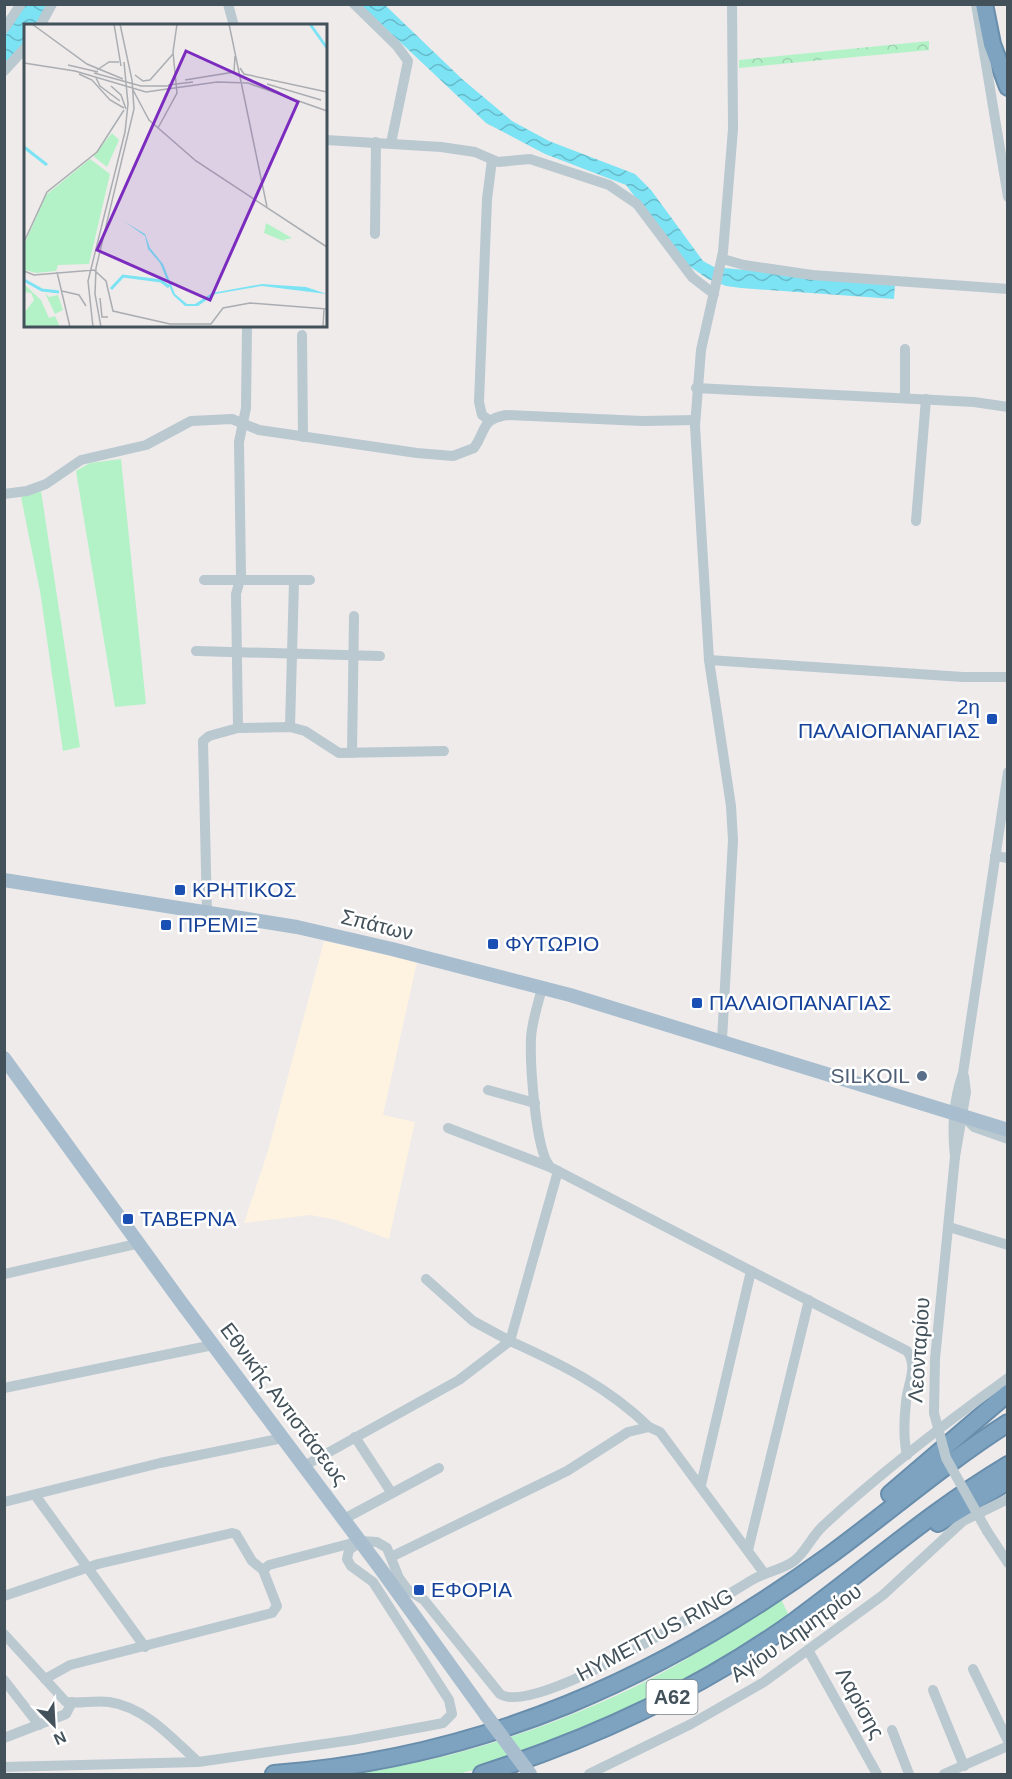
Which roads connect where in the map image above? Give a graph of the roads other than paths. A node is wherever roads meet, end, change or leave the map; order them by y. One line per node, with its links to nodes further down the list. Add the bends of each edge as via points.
1 (21, 4): 11 (street)
2 (52, 4): 9 (street)
3 (228, 4): 10 (street)
4 (354, 4): 18 (street, via 408,61)
5 (732, 4): 22 (street, via 733,129)
6 (976, 4): 20 (street)
7 (984, 4): 15 (highway, via 992,44)
8 (994, 4): 14 (highway)
9 (41, 24)
10 (233, 24)
11 (4, 29)
12 (24, 49): 13 (street)
13 (4, 71)
14 (1008, 78)
15 (1008, 87)
16 (327, 140): 17 (street)
17 (376, 142): 18 (street); 21 (street)
18 (391, 143): 19 (street, via 475,152)
19 (492, 160): 24 (street, via 537,160 622,191 637,204 692,277); 32 (street, via 479,402 482,415)
20 (1008, 197)
21 (375, 234)
22 (722, 262): 23 (street, via 812,275); 24 (street)
23 (1008, 289)
24 (715, 290): 28 (street)
25 (247, 327): 34 (street)
26 (302, 334): 35 (street)
27 (905, 349): 29 (street)
28 (696, 388): 29 (street); 33 (street)
29 (905, 398): 30 (street)
30 (926, 399): 31 (street); 37 (street)
31 (1008, 407)
32 (489, 420): 33 (street, via 506,415); 35 (street, via 474,448 453,456)
33 (695, 420): 48 (street)
34 (244, 425): 35 (street); 36 (street, via 232,419 191,421 146,445 81,460 46,484); 39 (street, via 238,442)
35 (303, 437)
36 (4, 494)
37 (916, 521)
38 (204, 580): 39 (street)
39 (239, 580): 41 (street); 45 (street)
40 (310, 580): 41 (street)
41 (294, 581): 44 (street)
42 (354, 616): 46 (street)
43 (196, 651): 45 (street)
44 (292, 653): 45 (street); 46 (street); 52 (street)
45 (236, 654): 53 (street)
46 (352, 656): 47 (street); 55 (street)
47 (380, 656)
48 (709, 660): 50 (street); 62 (street, via 733,840)
49 (1008, 670): 50 (street)
50 (992, 676): 51 (street)
51 (1008, 677)
52 (290, 727): 53 (street); 55 (street, via 305,731 339,753)
53 (238, 728): 60 (street, via 203,741)
54 (444, 751): 55 (street)
55 (352, 753)
56 (1008, 772): 57 (street, Λεονταρίου)
57 (995, 855): 58 (street); 66 (street, Λεονταρίου)
58 (1008, 858)
59 (4, 880): 60 (main road, Σπάτων)
60 (207, 912): 61 (main road, Σπάτων, via 297,927)
61 (542, 988): 62 (main road, Σπάτων); 65 (street, via 531,1036)
62 (727, 1041): 66 (main road, Σπάτων, via 836,1069)
63 (4, 1058): 73 (main road, Εθνικής Αντιστάσεως)
64 (488, 1090): 65 (street)
65 (535, 1103): 71 (street, via 543,1156)
66 (959, 1110): 67 (main road, Σπάτων); 69 (main road, Σπάτων); 70 (street, via 974,1127); 72 (street, Λεονταρίου)
67 (1008, 1120)
68 (448, 1128): 71 (street)
69 (1008, 1130)
70 (1008, 1139)
71 (554, 1169): 75 (street); 79 (street)
72 (949, 1227): 74 (street); 102 (street, Λεονταρίου, bridge, via 933,1380 934,1413 950,1468)
73 (140, 1243): 76 (street); 80 (main road, Εθνικής Αντιστάσεως)
74 (1008, 1245)
75 (751, 1271): 78 (street); 93 (street)
76 (4, 1274)
77 (426, 1279): 79 (street, via 473,1322)
78 (809, 1300): 88 (street, via 910,1354 913,1369 904,1429); 100 (street)
79 (510, 1341): 85 (street, via 580,1373); 86 (street, via 459,1380)
80 (213, 1345): 82 (street); 87 (main road, Εθνικής Αντιστάσεως)
81 (1008, 1378): 88 (street)
82 (4, 1388)
83 (1008, 1393): 107 (highway)
84 (1008, 1423): 107 (highway, HYMETTUS RING / Α62, via 959,1455)
85 (649, 1426): 93 (street, via 660,1432); 101 (street, via 628,1432 567,1471)
86 (355, 1437): 89 (street); 94 (street)
87 (283, 1438): 89 (main road, Εθνικής Αντιστάσεως); 95 (street, via 160,1463)
88 (907, 1455): 105 (street, via 823,1526 797,1559)
89 (304, 1466): 98 (main road, Εθνικής Αντιστάσεως)
90 (1008, 1466): 106 (highway, Α62, via 946,1504)
91 (439, 1468): 94 (street)
92 (1008, 1481): 106 (highway)
93 (701, 1485): 100 (street)
94 (391, 1492): 98 (street)
95 (35, 1495): 97 (street); 103 (street)
96 (1008, 1498): 111 (street, Αγίου Δημητρίου, via 963,1521 890,1589)
97 (4, 1502)
98 (344, 1520): 99 (main road, Εθνικής Αντιστάσεως)
99 (360, 1541): 101 (street, via 382,1544); 104 (street, via 276,1561); 122 (street, via 349,1550 347,1559 373,1582 449,1700 449,1719 352,1740); 127 (main road, Εθνικής Αντιστάσεως, bridge)
100 (748, 1550): 105 (street)
101 (391, 1557): 105 (street, via 407,1589 424,1600 495,1688 510,1698 555,1686 633,1651)
102 (1008, 1563)
103 (86, 1567): 104 (street, via 232,1533); 108 (street); 110 (street)
104 (263, 1570): 110 (street, via 277,1606 272,1613)
105 (764, 1573)
106 (844, 1583): 126 (highway, Α62, via 745,1655 671,1698 562,1748)
107 (782, 1588): 125 (highway, HYMETTUS RING / Α62, via 674,1656 540,1717 407,1756)
108 (4, 1596)
109 (4, 1634): 113 (street)
110 (145, 1647): 113 (street, via 70,1665)
111 (808, 1650): 128 (street, Αγίου Δημητρίου, via 729,1703); 129 (street, Λαρίσης)
112 (973, 1669): 120 (street)
113 (45, 1679): 116 (street, via 66,1702)
114 (4, 1680): 117 (street)
115 (933, 1690): 123 (street)
116 (72, 1702): 117 (street, via 66,1714); 122 (street, via 111,1702 138,1712)
117 (39, 1725): 119 (street)
118 (892, 1730): 130 (street)
119 (4, 1738)
120 (1008, 1741)
121 (1008, 1746): 123 (street)
122 (198, 1762): 124 (street)
123 (964, 1766): 131 (street)
124 (4, 1767)
125 (274, 1774)
126 (482, 1774)
127 (530, 1774)
128 (589, 1774)
129 (877, 1774)
130 (909, 1774)
131 (944, 1774)

